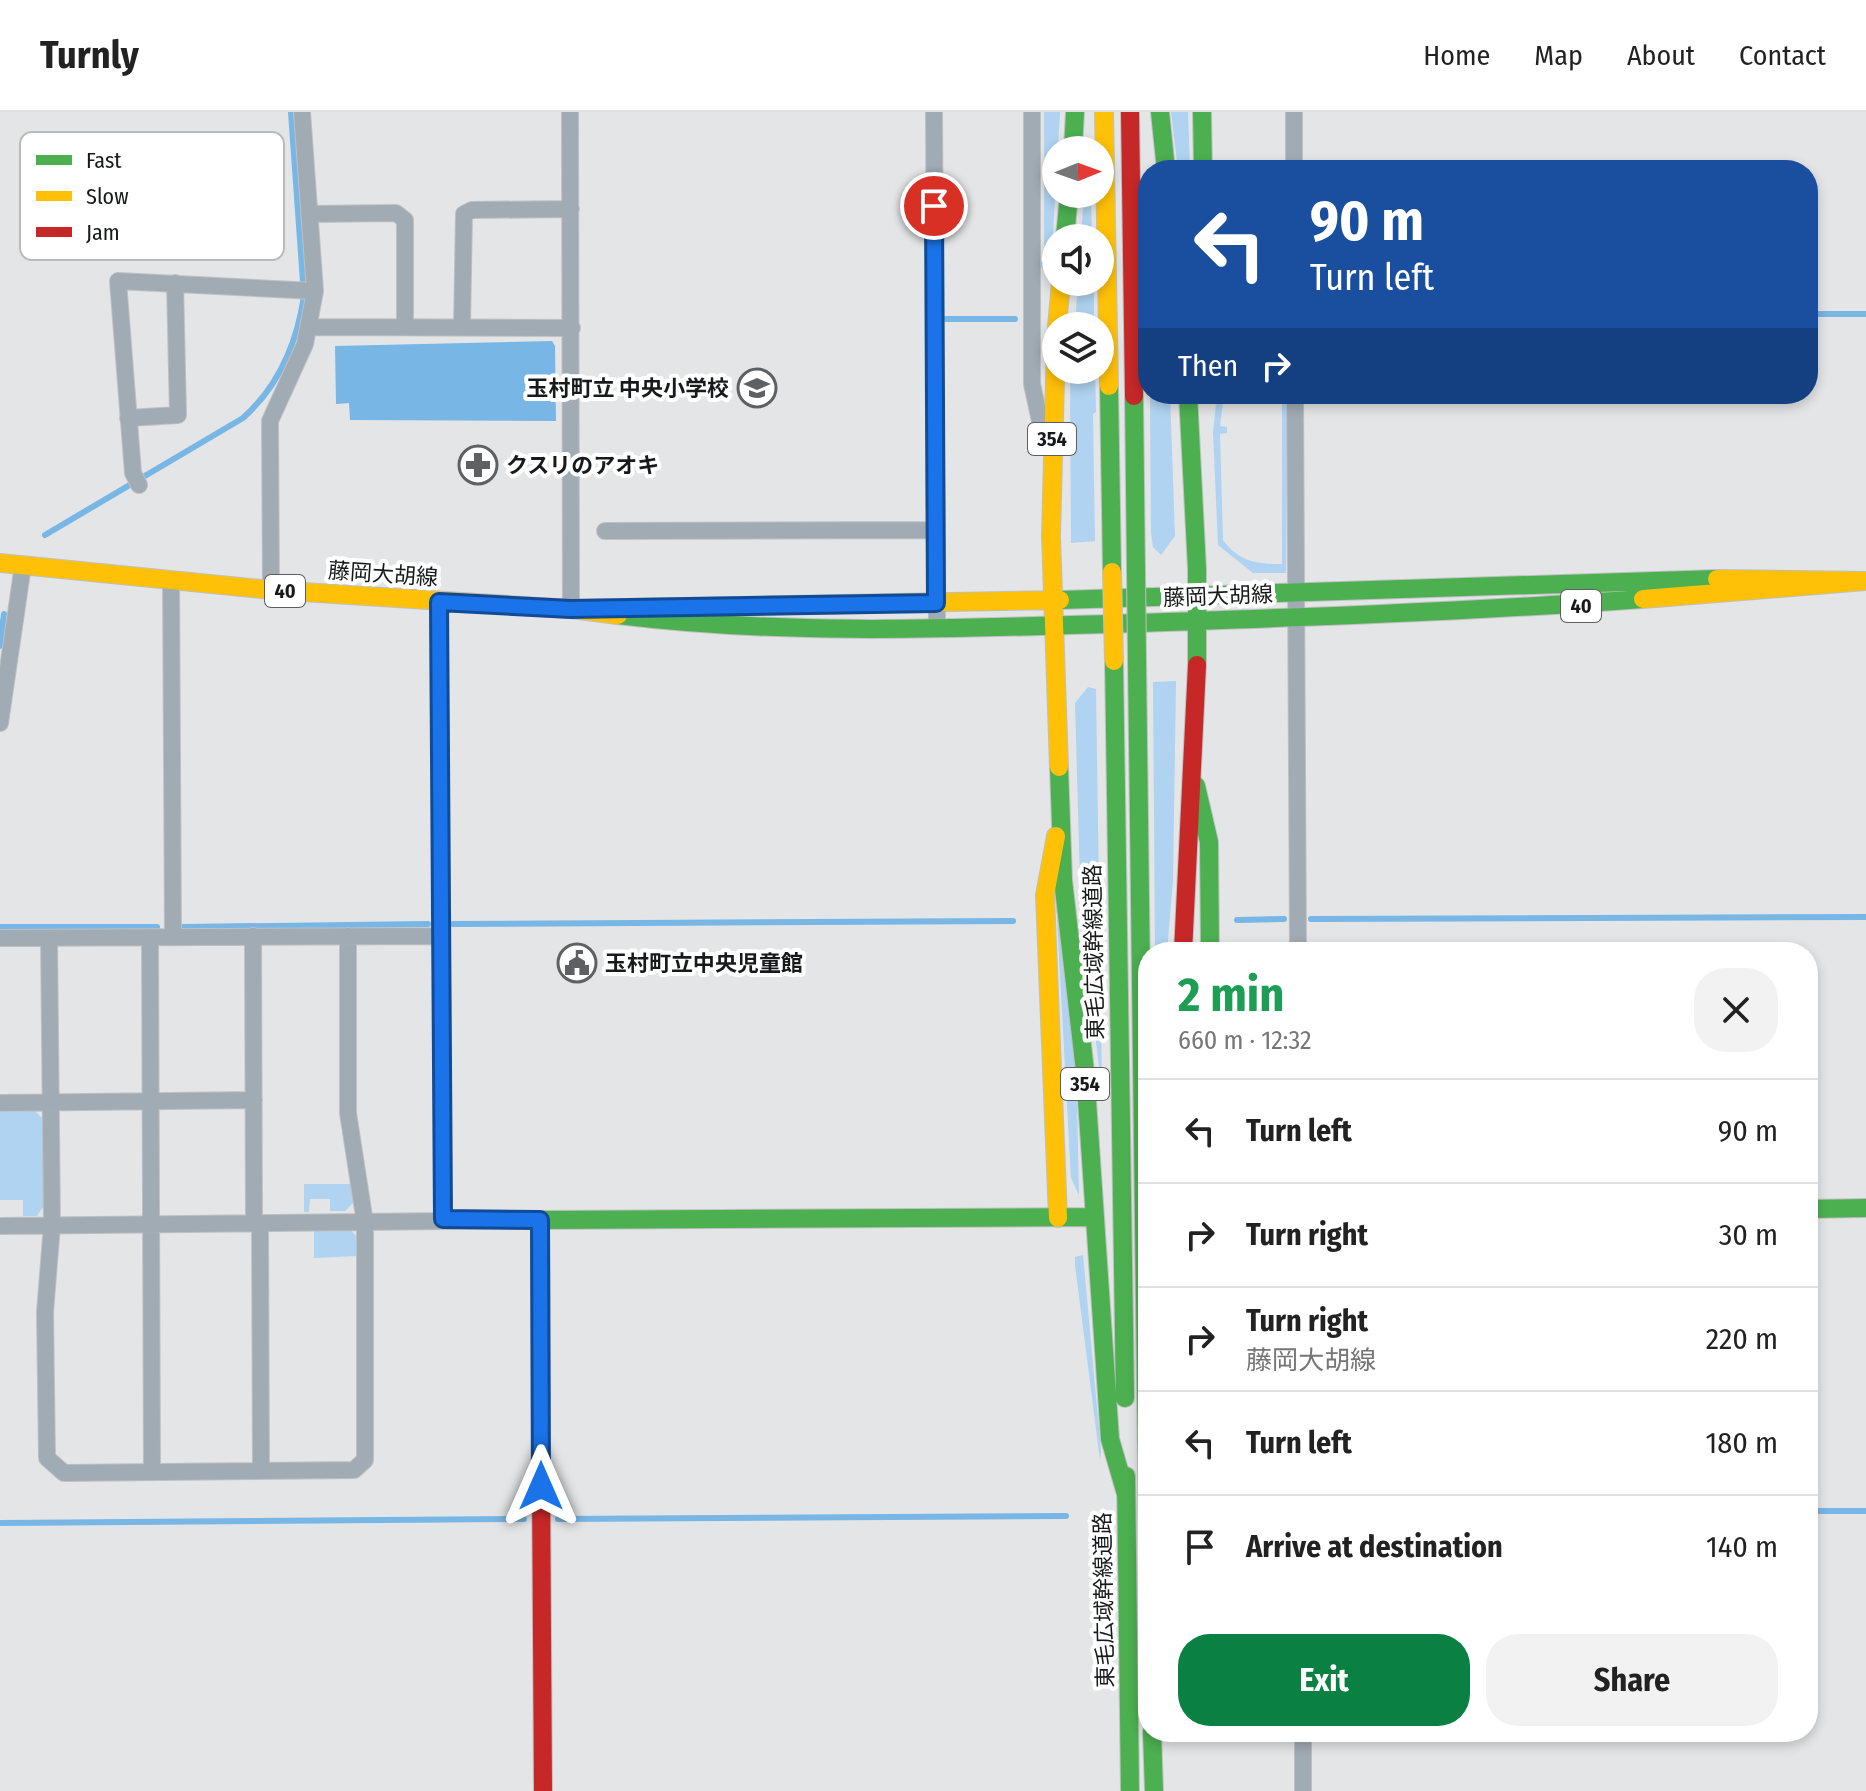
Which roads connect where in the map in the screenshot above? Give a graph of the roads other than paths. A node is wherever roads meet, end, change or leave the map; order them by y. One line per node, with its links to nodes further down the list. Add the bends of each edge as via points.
1 (302, 112): 16 (street)
2 (570, 112): 15 (street)
3 (934, 112): 29 (street)
4 (1032, 112): 27 (street, via 1032,384)
5 (1075, 112): 11 (main road)
6 (1104, 112): 77 (main road, 東毛広域幹線道路 / 354, bridge)
7 (1130, 112): 56 (main road, 東毛広域幹線道路 / 354, bridge)
8 (1160, 112): 12 (main road)
9 (1202, 112): 13 (main road)
10 (1294, 112): 14 (street)
11 (1074, 136)
12 (1165, 160)
13 (1203, 160)
14 (1294, 160)
15 (571, 209): 21 (street, via 464,214); 22 (street)
16 (309, 214): 18 (street); 20 (street, via 396,213 405,220)
17 (175, 283): 18 (street); 26 (street, via 178,415); 26 (street, via 118,281)
18 (315, 291): 19 (street)
19 (311, 327): 20 (street); 36 (street, via 270,421)
20 (405, 327): 21 (street)
21 (462, 327): 22 (street)
22 (572, 328): 41 (street)
23 (1054, 384): 27 (main road, 354)
24 (1192, 404): 40 (main road)
25 (1295, 404): 39 (street)
26 (128, 418): 28 (street)
27 (1051, 460): 33 (main road, 354)
28 (136, 479)
29 (935, 530): 30 (street); 43 (street)
30 (605, 531)
31 (0, 563): 32 (main road, 藤岡大胡線 / 40)
32 (23, 565): 34 (main road, 藤岡大胡線 / 40); 46 (street)
33 (1052, 572): 37 (main road); 42 (main road, 354)
34 (171, 580): 36 (main road, 藤岡大胡線 / 40); 52 (street)
35 (1866, 581): 39 (main road, 藤岡大胡線 / 40, via 1717,579); 39 (main road, 藤岡大胡線 / 40, via 1522,609 1393,597)
36 (271, 590): 38 (main road, 藤岡大胡線 / 40)
37 (1076, 599): 40 (main road, 藤岡大胡線 / 40); 42 (main road, 藤岡大胡線 / 40)
38 (439, 602): 41 (main road, 藤岡大胡線 / 40); 51 (street)
39 (1296, 602): 40 (main road, 藤岡大胡線 / 40); 40 (main road, 藤岡大胡線 / 40); 59 (street)
40 (1197, 606): 44 (main road, 藤岡大胡線 / 40); 45 (main road)
41 (571, 609): 43 (main road, 藤岡大胡線 / 40, via 713,607); 43 (main road, 藤岡大胡線 / 40, via 752,626)
42 (1053, 614): 43 (main road, 藤岡大胡線 / 40); 43 (main road, 藤岡大胡線 / 40); 44 (main road, 藤岡大胡線 / 40); 48 (main road, 354)
43 (936, 618)
44 (1171, 622): 45 (main road)
45 (1197, 643): 47 (main road)
46 (0, 723)
47 (1194, 781): 57 (main road); 58 (main road, via 1209,842)
48 (1060, 819): 67 (main road, via 1045,895); 77 (main road, 354, via 1085,1071 1110,1439)
49 (253, 936): 50 (street); 52 (street); 60 (street)
50 (348, 936): 51 (street); 70 (street, via 348,1113)
51 (441, 936): 68 (street)
52 (173, 937): 54 (street)
53 (0, 938): 55 (street)
54 (150, 938): 55 (street); 63 (street)
55 (49, 939): 62 (street)
56 (1141, 942)
57 (1184, 942)
58 (1210, 942)
59 (1298, 942)
60 (254, 1100): 63 (street); 71 (street)
61 (0, 1103): 62 (street)
62 (50, 1103): 63 (street); 72 (street)
63 (150, 1103): 73 (street)
64 (1866, 1208): 65 (main road)
65 (1818, 1209)
66 (1088, 1217): 67 (main road)
67 (1058, 1218): 69 (main road)
68 (443, 1219): 69 (street); 70 (street)
69 (540, 1220): 80 (main road)
70 (365, 1223): 71 (street); 75 (street, via 365,1460 354,1470)
71 (257, 1224): 73 (street); 75 (street)
72 (52, 1225): 73 (street); 74 (street); 76 (street, via 45,1312 47,1458 64,1473)
73 (153, 1225): 76 (street)
74 (0, 1226)
75 (261, 1468): 76 (street)
76 (152, 1471)
77 (1126, 1494): 81 (main road, 東毛広域幹線道路 / 354)
78 (1152, 1742): 82 (main road)
79 (1303, 1742): 83 (street)
80 (543, 1791)
81 (1130, 1791)
82 (1154, 1791)
83 (1303, 1791)

